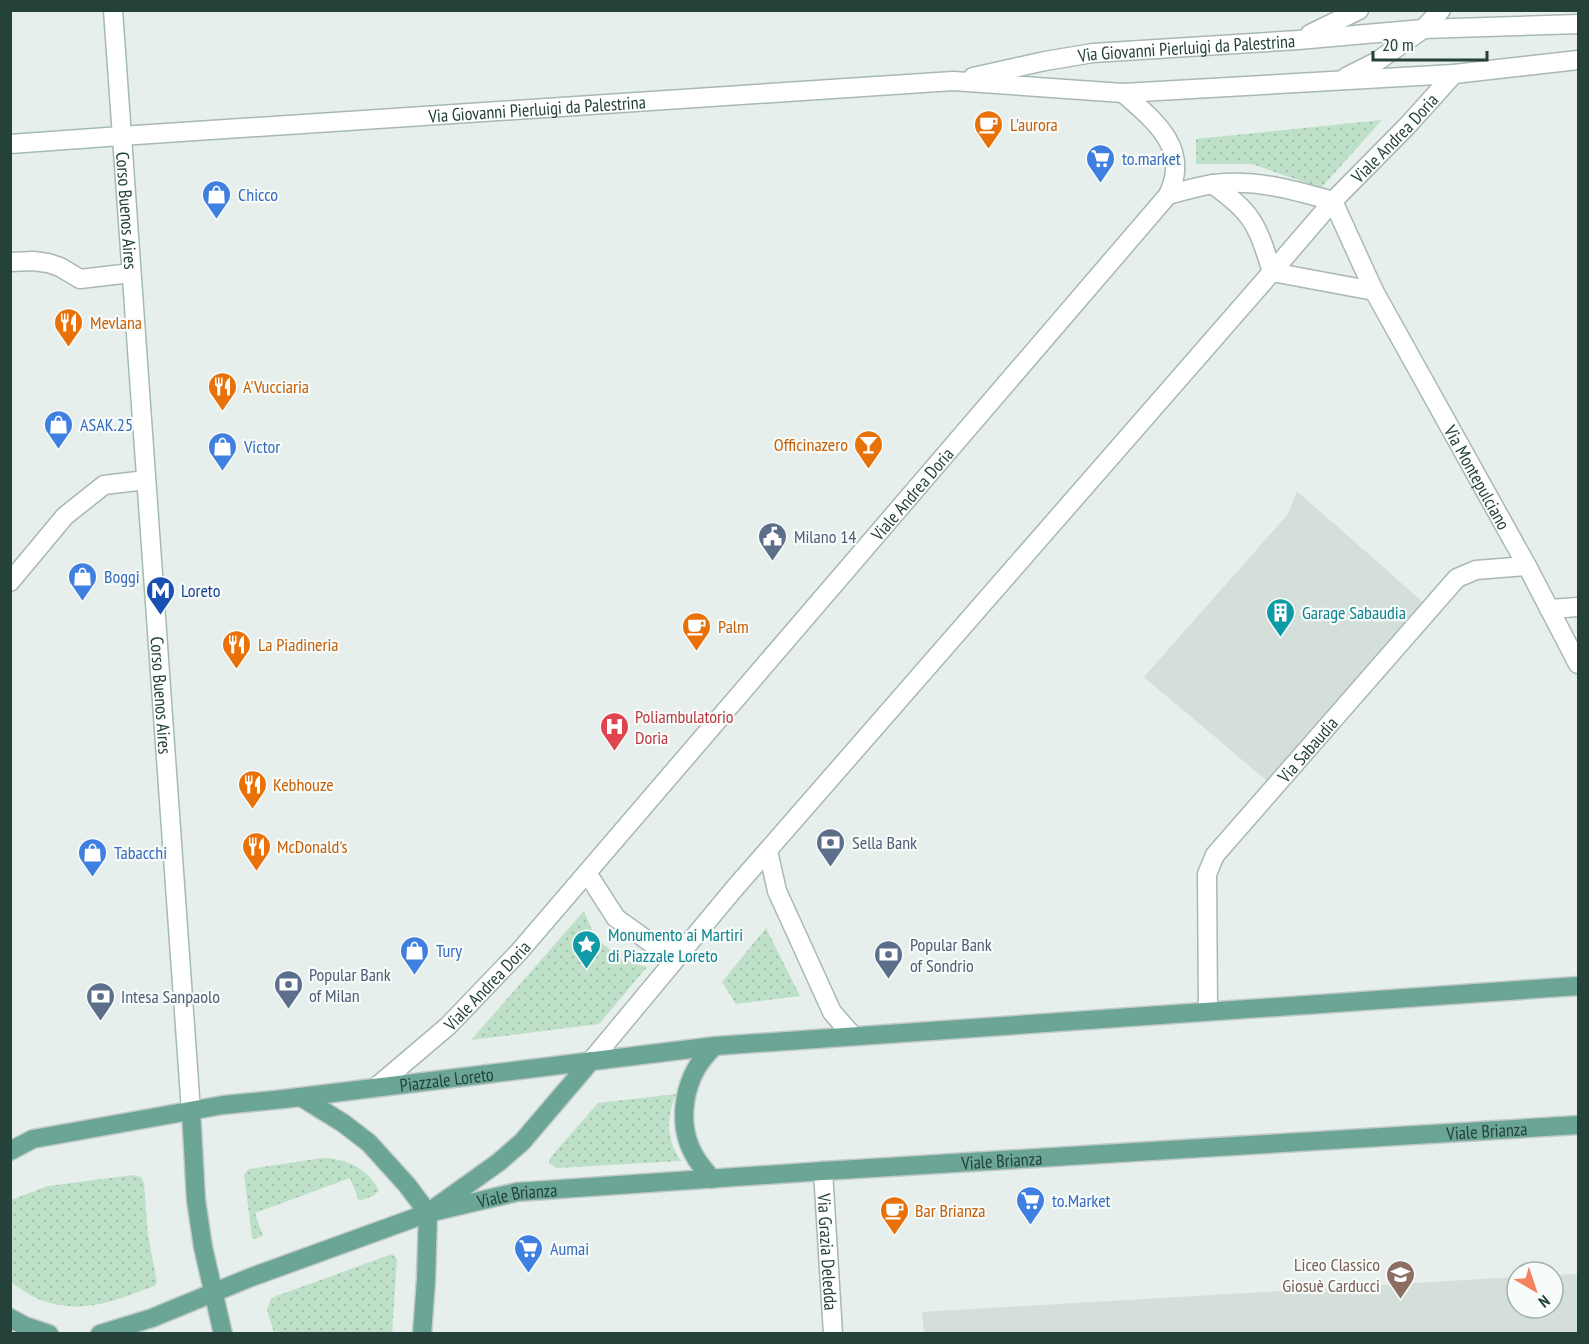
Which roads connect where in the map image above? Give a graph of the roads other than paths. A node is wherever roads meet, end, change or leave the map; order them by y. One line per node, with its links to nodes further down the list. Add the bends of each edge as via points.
1 (113, 10): 12 (street, Corso Buenos Aires)
2 (1359, 10): 6 (street)
3 (1441, 10): 5 (street)
4 (1578, 24): 5 (street, Via Giovanni Pierluigi da Palestrina)
5 (1423, 29): 6 (street, Via Giovanni Pierluigi da Palestrina); 9 (street, Via Giovanni Pierluigi da Palestrina, via 1376,62)
6 (1298, 40): 10 (street, Via Giovanni Pierluigi da Palestrina, via 1093,53)
7 (1578, 60): 8 (street, Via Giovanni Pierluigi da Palestrina)
8 (1454, 74): 9 (street, Via Giovanni Pierluigi da Palestrina); 16 (street, Viale Andrea Doria)
9 (1340, 80): 11 (street, Via Giovanni Pierluigi da Palestrina)
10 (953, 81): 11 (street, Via Giovanni Pierluigi da Palestrina); 12 (street, Via Giovanni Pierluigi da Palestrina)
11 (1123, 93): 15 (street, Viale Andrea Doria, via 1170,141 1176,163)
12 (121, 136): 13 (street, Via Giovanni Pierluigi da Palestrina); 19 (street, Corso Buenos Aires)
13 (10, 144)
14 (1212, 184): 15 (street); 16 (street, via 1272,185); 18 (street, via 1251,217)
15 (1168, 195): 28 (street, Viale Andrea Doria)
16 (1333, 201): 18 (street, Viale Andrea Doria); 20 (street, Via Montepulciano)
17 (10, 262): 19 (street, via 48,262 80,279)
18 (1272, 272): 20 (street); 27 (street, Viale Andrea Doria)
19 (131, 273): 21 (street, Corso Buenos Aires)
20 (1374, 291): 22 (street, Via Montepulciano)
21 (146, 480): 23 (street, via 104,485 65,516); 37 (street, Corso Buenos Aires)
22 (1527, 566): 25 (street, Via Montepulciano); 31 (street, Via Sabaudia, via 1476,570 1457,578 1219,849 1207,874)
23 (10, 582)
24 (1578, 607): 25 (street)
25 (1549, 609): 26 (street, Via Montepulciano)
26 (1578, 664)
27 (768, 851): 29 (street, Viale Andrea Doria); 32 (street, via 777,891 827,1002)
28 (587, 873): 29 (street, via 616,918 651,943); 35 (street, Viale Andrea Doria, via 471,1003)
29 (685, 948): 34 (street, Viale Andrea Doria)
30 (1578, 986): 31 (main road)
31 (1209, 1011): 32 (main road)
32 (853, 1036): 33 (main road)
33 (715, 1046): 34 (main road); 43 (main road, via 693,1074 684,1116 697,1160)
34 (591, 1061): 35 (main road, Piazzale Loreto); 44 (main road, via 522,1142)
35 (375, 1088): 36 (main road, Piazzale Loreto)
36 (300, 1097): 37 (main road, Piazzale Loreto); 44 (main road, via 369,1143)
37 (191, 1110): 40 (main road, Piazzale Loreto); 45 (main road, via 196,1200)
38 (1578, 1125): 42 (main road, Viale Brianza)
39 (10, 1135): 40 (main road)
40 (33, 1139): 41 (main road, Piazzale Loreto)
41 (10, 1151)
42 (823, 1171): 43 (main road, Viale Brianza); 51 (street, Via Grazia Deledda)
43 (712, 1179): 44 (main road, Viale Brianza, via 517,1192)
44 (428, 1213): 45 (main road); 50 (main road)
45 (213, 1292): 48 (main road, via 152,1318); 49 (main road)
46 (10, 1318): 47 (main road)
47 (50, 1334)
48 (100, 1334)
49 (223, 1334)
50 (422, 1334)
51 (833, 1334)

